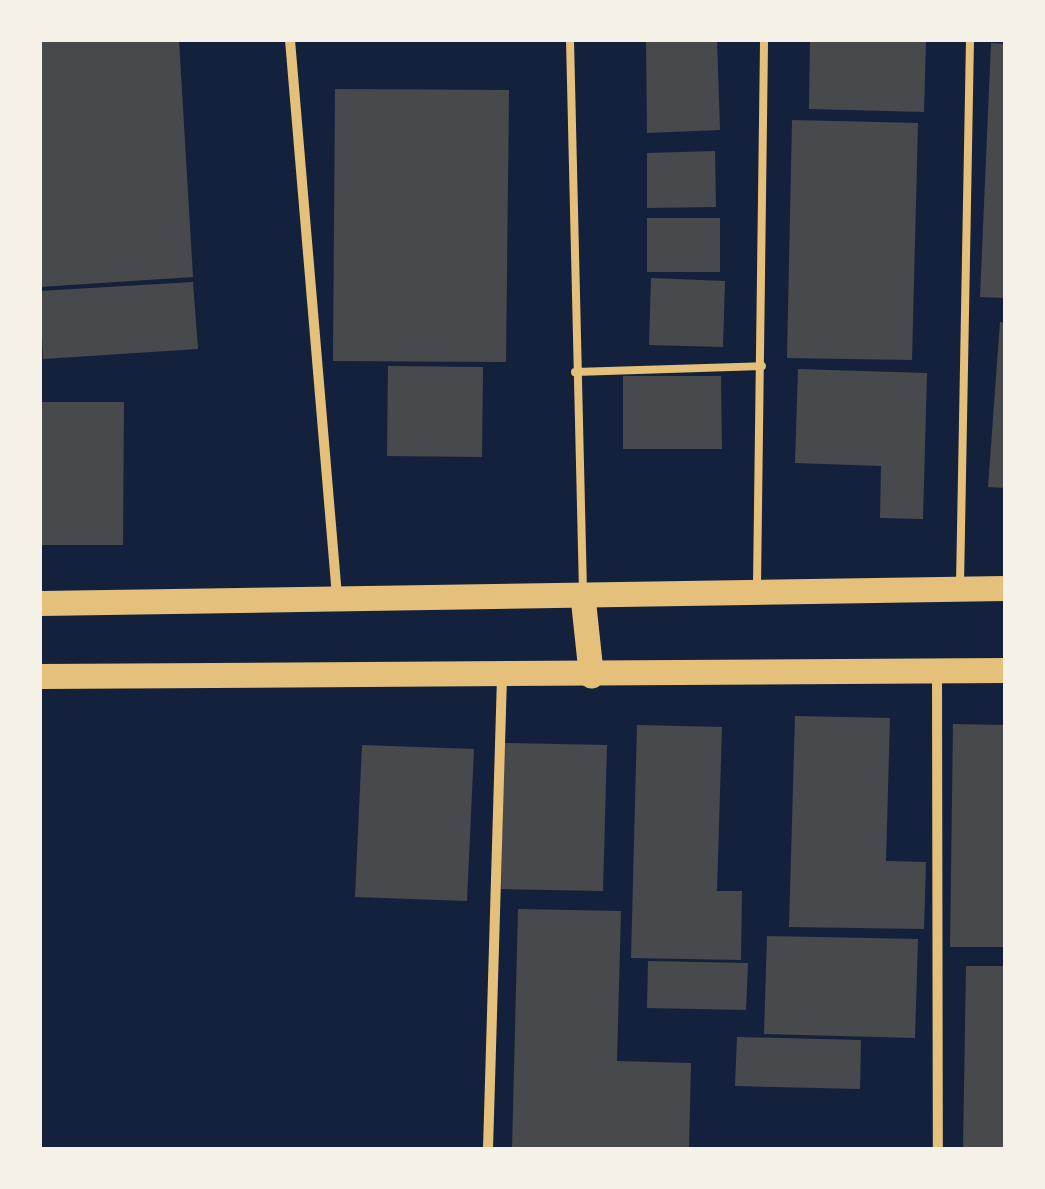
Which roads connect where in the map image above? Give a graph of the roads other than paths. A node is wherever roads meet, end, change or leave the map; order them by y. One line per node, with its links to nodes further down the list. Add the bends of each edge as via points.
1 (290, 40): 10 (street)
2 (570, 40): 6 (lane)
3 (764, 40): 5 (lane)
4 (970, 40): 8 (lane)
5 (762, 366): 6 (lane); 9 (lane)
6 (575, 372): 11 (lane)
7 (1005, 588): 8 (main road)
8 (960, 589): 9 (main road)
9 (756, 594): 11 (main road)
10 (338, 602): 11 (main road); 12 (main road)
11 (583, 602): 17 (main road)
12 (40, 603)
13 (937, 669): 14 (main road); 17 (main road); 19 (street)
14 (1005, 670)
15 (40, 676): 16 (main road)
16 (502, 676): 17 (main road); 18 (street)
17 (591, 676)
18 (488, 1149)
19 (938, 1149)

